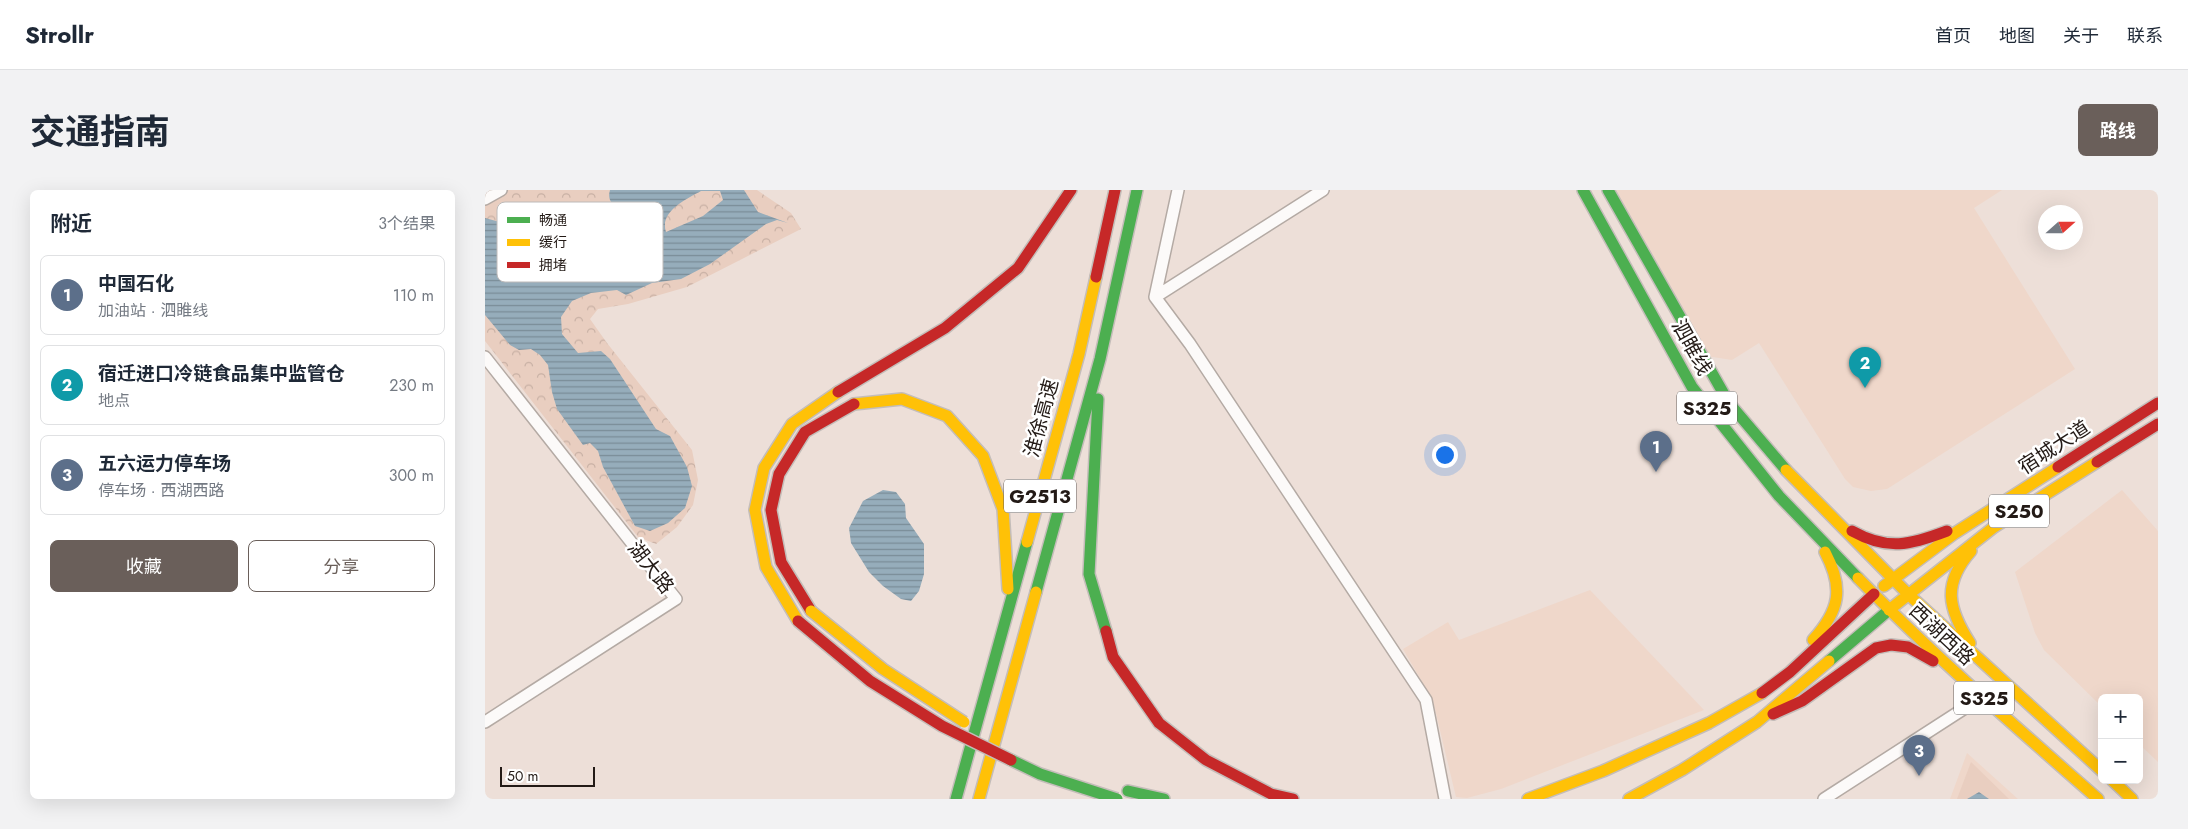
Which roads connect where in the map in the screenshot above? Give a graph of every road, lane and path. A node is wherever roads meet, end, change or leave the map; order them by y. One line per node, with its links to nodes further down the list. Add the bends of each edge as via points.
1 (1071, 190): 34 (main road, bridge, via 1018,268 945,328 847,386 792,424 764,468 755,510 766,567 798,620 870,681 942,726 1040,774)
2 (1115, 190): 20 (main road, 淮徐高速 / G2513, via 1079,354)
3 (1137, 190): 10 (main road, 淮徐高速 / G2513)
4 (1179, 190): 8 (street)
5 (1323, 190): 8 (street)
6 (1583, 190): 15 (main road, 泗睢线 / S325, via 1692,387 1779,496)
7 (1608, 190): 14 (main road, 泗睢线 / S325, via 1729,403)
8 (1155, 297): 37 (street, via 1191,344 1426,700)
9 (485, 357): 26 (street, 湖大路, via 676,599)
10 (1100, 359): 33 (main road, 淮徐高速 / G2513); 36 (main road, via 1089,574 1113,657 1159,724 1206,760 1271,794)
11 (2158, 403): 13 (main road, 宿城大道 / S250)
12 (2158, 424): 16 (main road, 宿城大道 / S250)
13 (1986, 513): 14 (main road, via 1936,536 1894,547 1864,539); 17 (main road, 宿城大道 / S250)
14 (1831, 518): 17 (main road, 泗睢线 / S325)
15 (1809, 526): 18 (main road, 泗睢线 / S325); 25 (main road, via 1834,566 1838,579 1835,610 1815,637)
16 (1994, 527): 19 (main road, 宿城大道 / S250); 22 (main road, via 1968,554 1957,572 1951,608 1957,623)
17 (1893, 579): 18 (main road, 宿城大道 / S250); 19 (main road, 西湖西路 / S325)
18 (1874, 594): 21 (main road, 西湖西路 / S325); 25 (main road, 宿城大道, via 1789,672)
19 (1909, 595): 21 (main road, 宿城大道 / S250); 22 (main road, 西湖西路 / S325)
20 (1009, 605): 28 (main road, bridge, via 1003,508 983,456 947,416 902,399 852,404 805,432 779,474 771,510 781,562 811,610 891,674 953,716); 32 (main road, 淮徐高速 / G2513)
21 (1889, 610): 23 (main road, 西湖西路 / S325); 27 (main road, 宿城大道)
22 (1986, 665): 29 (main road, 西湖西路 / S325)
23 (1968, 684): 24 (main road, 西湖西路 / S325); 27 (main road, via 1908,647 1891,645 1876,648 1802,701)
24 (1983, 697): 40 (street); 41 (main road, 西湖西路 / S325)
25 (1753, 699): 38 (main road, via 1709,723)
26 (485, 722)
27 (1757, 722): 39 (main road)
28 (1006, 743)
29 (2098, 767)
30 (1111, 784): 35 (main road)
31 (2116, 784): 42 (main road)
32 (956, 799)
33 (979, 799)
34 (1117, 799)
35 (1164, 799)
36 (1293, 799)
37 (1445, 799)
38 (1528, 799)
39 (1629, 799)
40 (1824, 799)
41 (2097, 799)
42 (2132, 799)

